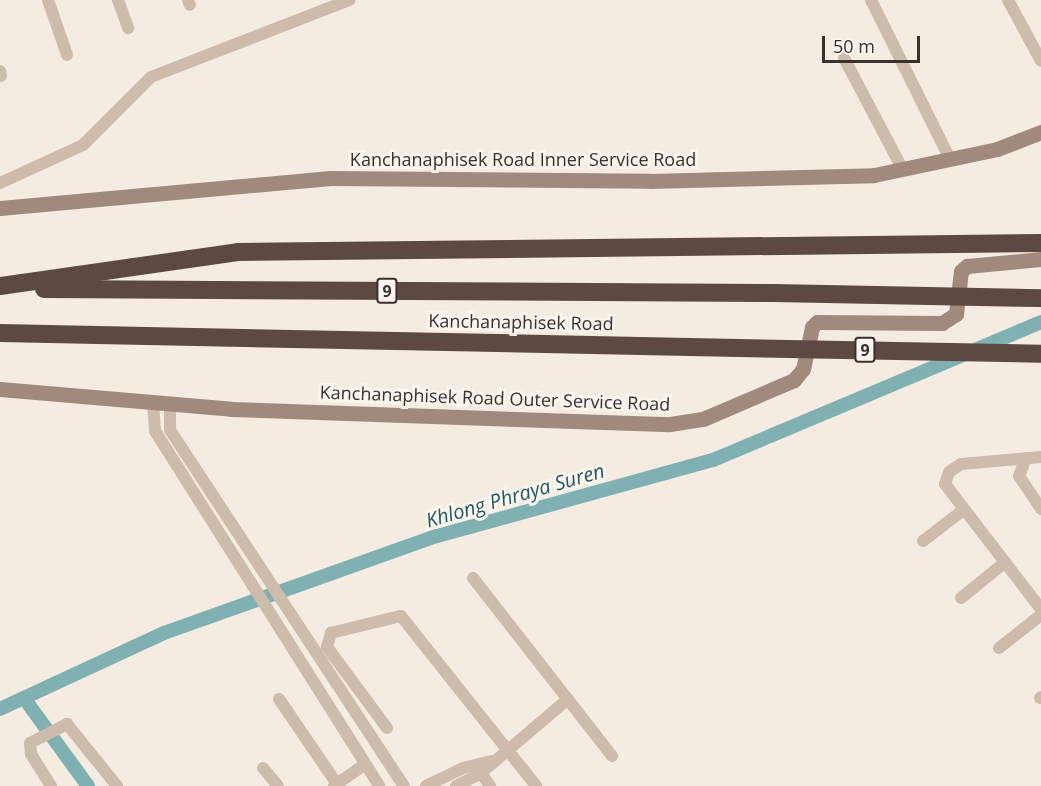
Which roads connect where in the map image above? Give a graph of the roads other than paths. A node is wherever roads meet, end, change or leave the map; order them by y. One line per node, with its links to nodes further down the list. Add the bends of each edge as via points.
1 (48, 0): 7 (street)
2 (118, 0): 6 (street)
3 (350, 0): 13 (street, via 151,77 83,145)
4 (871, 0): 11 (street)
5 (1008, 0): 9 (street)
6 (128, 28)
7 (66, 55)
8 (844, 58): 12 (street)
9 (1041, 61)
10 (1041, 132): 11 (main road, Kanchanaphisek Road Inner Service Road, via 997,149)
11 (950, 159): 12 (main road, Kanchanaphisek Road Inner Service Road)
12 (902, 168): 14 (main road, Kanchanaphisek Road Inner Service Road, via 874,175 650,181 330,178)
13 (0, 183)
14 (0, 207)
15 (1041, 243): 17 (highway, via 238,252)
16 (1041, 259): 23 (main road, Kanchanaphisek Road Outer Service Road, via 967,266 961,271 956,314 942,322 818,321 812,327 803,369 794,380 703,419 658,424)
17 (0, 287): 18 (highway, Kanchanaphisek Road / 9, bridge)
18 (1041, 298)
19 (0, 333): 20 (highway, Kanchanaphisek Road / 9, bridge)
20 (1041, 354)
21 (0, 389): 22 (main road, Kanchanaphisek Road Outer Service Road)
22 (153, 402): 23 (main road, Kanchanaphisek Road Outer Service Road); 29 (street, via 155,431)
23 (170, 404): 28 (street, via 171,430)
24 (1041, 457): 25 (street)
25 (1026, 458): 26 (street, via 1019,476); 27 (street, via 961,464 949,472 947,492)
26 (1041, 509)
27 (962, 511): 30 (street); 31 (street)
28 (226, 517): 29 (street); 37 (street)
29 (212, 524): 38 (street)
30 (923, 541)
31 (1004, 563): 33 (street); 34 (street)
32 (473, 578): 40 (street)
33 (961, 597)
34 (1041, 609)
35 (1041, 615): 36 (street)
36 (999, 648)
37 (325, 669): 38 (street); 53 (street)
38 (310, 678): 45 (street)
39 (279, 699): 48 (street)
40 (568, 699): 42 (street); 43 (street)
41 (387, 728): 42 (street, via 327,647 331,633 401,616)
42 (506, 749): 44 (street); 57 (street)
43 (612, 756)
44 (491, 761): 47 (street); 54 (street, via 463,768)
45 (364, 765): 48 (street); 52 (street)
46 (264, 768): 51 (street)
47 (480, 773): 55 (street); 56 (street)
48 (336, 785)
49 (51, 786): 50 (street, via 31,754 30,743 67,724)
50 (117, 786)
51 (278, 786)
52 (379, 786)
53 (404, 786)
54 (426, 786)
55 (456, 786)
56 (490, 786)
57 (536, 786)

